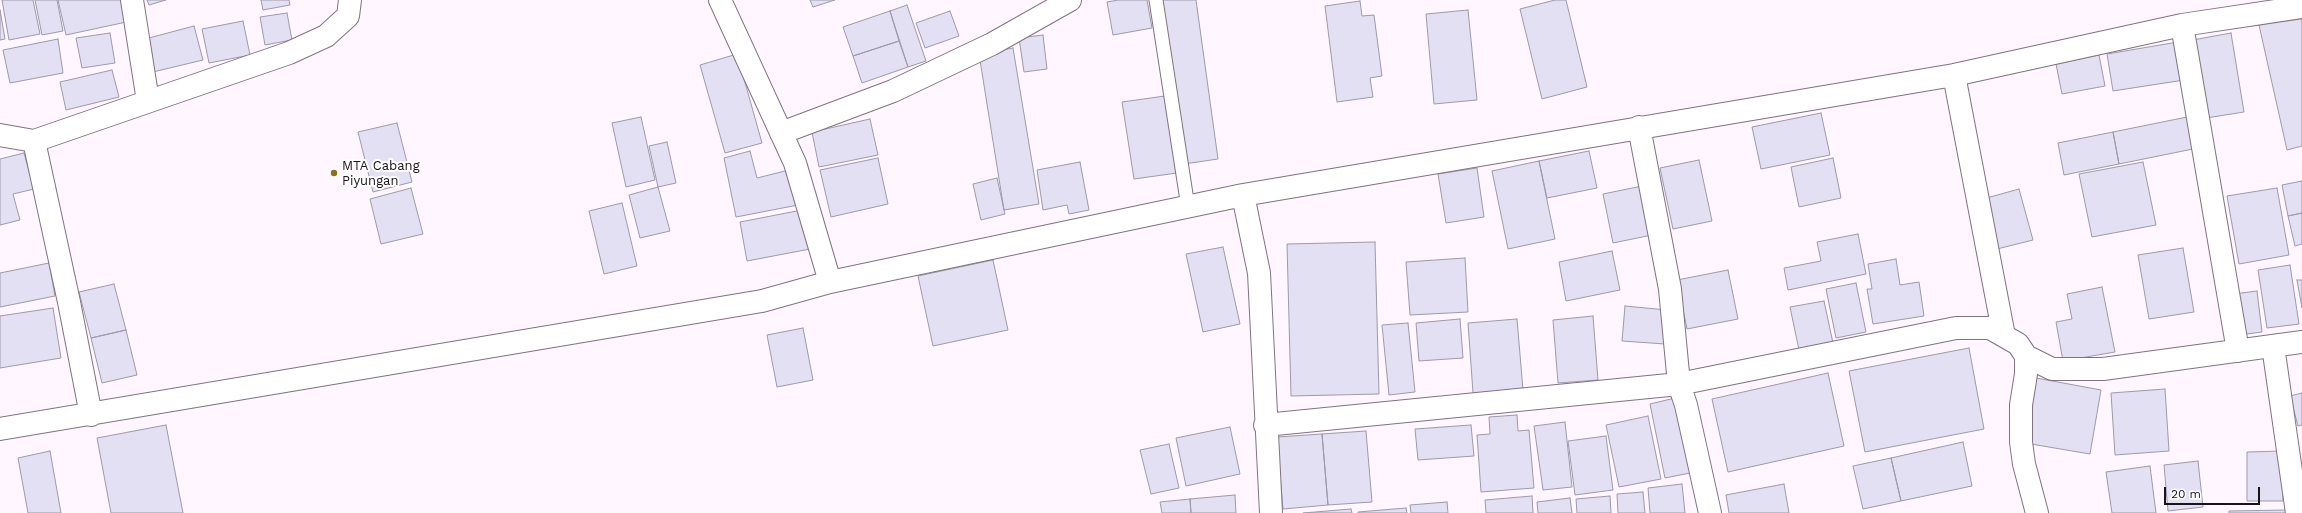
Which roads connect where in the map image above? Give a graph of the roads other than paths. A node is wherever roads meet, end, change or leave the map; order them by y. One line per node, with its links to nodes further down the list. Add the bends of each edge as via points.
1 (132, 0): 9 (street)
2 (350, 0): 9 (street, via 348,16 326,36 289,54)
3 (720, 0): 11 (street)
4 (1156, 0): 15 (lane)
5 (1062, 2): 11 (street, via 992,44 893,91)
6 (2302, 7): 7 (street)
7 (2182, 25): 8 (street); 20 (street)
8 (1954, 75): 10 (street); 17 (street)
9 (148, 101): 13 (street)
10 (1639, 126): 14 (street); 22 (street, via 1670,289)
11 (781, 133): 16 (street, via 795,163)
12 (0, 135): 13 (street)
13 (34, 141): 23 (street)
14 (1243, 195): 15 (street); 24 (street, via 1259,273)
15 (1188, 207): 16 (street)
16 (830, 282): 23 (street, via 762,302)
17 (2004, 336): 21 (street, via 2018,344); 22 (street, via 1990,328 1956,328)
18 (2302, 342): 19 (street)
19 (2273, 346): 20 (street); 29 (street)
20 (2238, 351): 21 (street, via 2103,369 2052,370)
21 (2026, 356): 28 (street, via 2021,405 2021,442)
22 (1679, 384): 24 (street); 27 (street)
23 (91, 415): 25 (street)
24 (1265, 425): 26 (street)
25 (0, 429)
26 (1271, 513)
27 (1710, 513)
28 (2037, 513)
29 (2298, 513)

